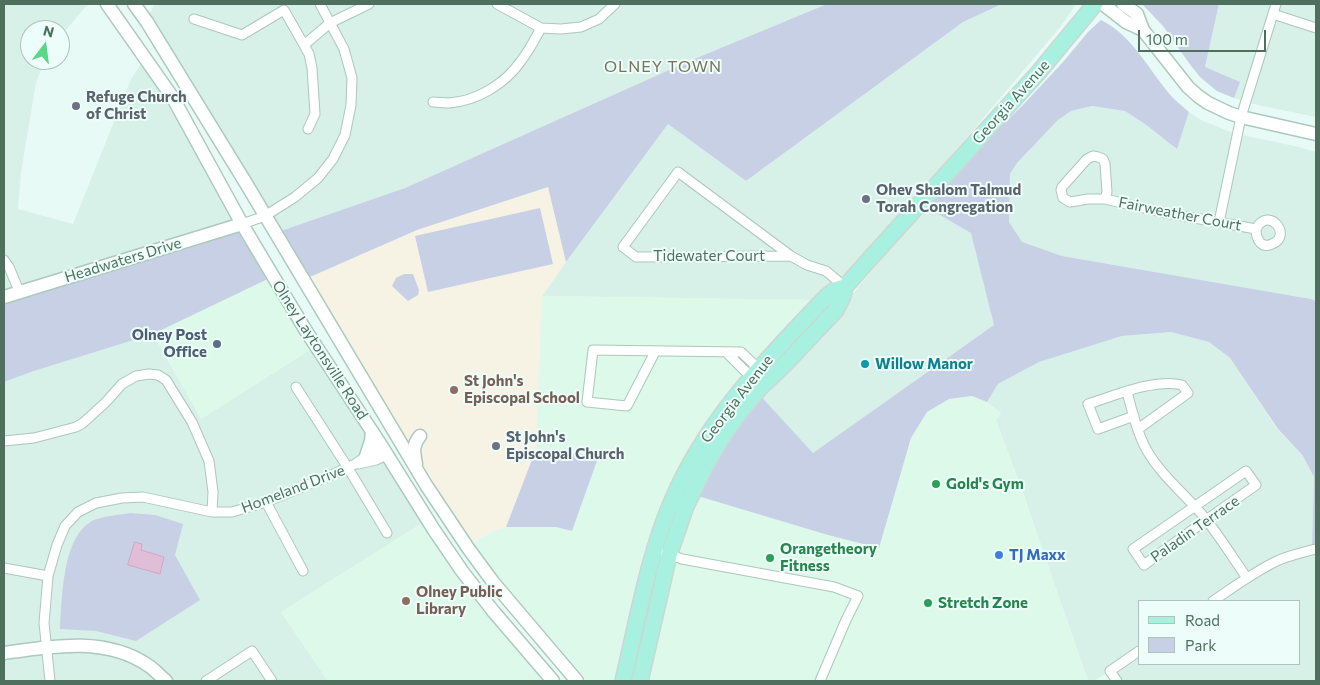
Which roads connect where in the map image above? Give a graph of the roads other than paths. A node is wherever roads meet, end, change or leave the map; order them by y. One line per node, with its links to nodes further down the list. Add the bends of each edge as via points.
1 (107, 4): 25 (main road, Olney Laytonsville Road, via 173,98)
2 (134, 4): 23 (main road, Olney Laytonsville Road)
3 (320, 4): 13 (street)
4 (369, 4): 13 (street)
5 (497, 4): 14 (street)
6 (616, 4): 14 (street, via 599,19 581,27)
7 (1095, 4): 29 (main road, Georgia Avenue)
8 (1103, 4): 16 (main road, via 1126,22)
9 (1123, 4): 16 (main road, via 1137,14)
10 (1276, 4): 11 (street)
11 (1272, 14): 15 (street); 19 (street)
12 (194, 19): 17 (street, via 242,35 284,10)
13 (330, 23): 17 (street); 23 (street, via 344,49 352,78 345,135 334,158 318,178)
14 (541, 28): 18 (street, via 522,61 497,85 466,99)
15 (1316, 28)
16 (1143, 30): 19 (main road, via 1198,96)
17 (304, 45): 20 (street, via 312,68 315,114)
18 (433, 102)
19 (1241, 117): 21 (main road); 24 (street)
20 (308, 129)
21 (1316, 134)
22 (1106, 199): 22 (street, Fairweather Court, via 1070,202 1063,198 1061,190 1093,156 1105,164); 24 (street, Fairweather Court)
23 (265, 216): 25 (street); 44 (main road, Olney Laytonsville Road)
24 (1219, 222): 26 (street, Fairweather Court)
25 (242, 224): 30 (main road, Headwaters Drive); 38 (main road, Olney Laytonsville Road, via 308,334)
26 (1256, 230)
27 (791, 256): 27 (street, Tidewater Court, via 678,172 624,247 636,257); 29 (street, Tidewater Court, via 826,271)
28 (4, 260): 30 (street)
29 (845, 287): 33 (main road, Georgia Avenue, via 827,296)
30 (19, 291): 31 (main road, Headwaters Drive)
31 (4, 297)
32 (655, 352): 32 (street, via 593,350 587,402 627,406); 33 (street, via 741,352)
33 (760, 378): 51 (main road, Georgia Avenue, via 706,465); 51 (main road, Georgia Avenue, via 734,398 692,459 672,500)
34 (296, 387): 43 (street)
35 (1127, 392): 36 (street); 36 (street, via 1088,404 1098,428); 37 (street, via 1168,383 1182,384 1188,393)
36 (1134, 416): 37 (street)
37 (1138, 429): 46 (street, via 1153,460)
38 (372, 431): 41 (main road, Olney Laytonsville Road); 42 (main road)
39 (420, 436): 44 (main road, via 413,449)
40 (4, 441): 47 (street, via 34,438 83,423 122,384 136,376 158,375 166,380 192,422 210,461)
41 (384, 451): 42 (street, Homeland Drive); 43 (street, Homeland Drive, via 376,460); 65 (main road, Olney Laytonsville Road, via 462,571)
42 (366, 456): 43 (street, Homeland Drive)
43 (352, 466): 45 (street, Homeland Drive); 49 (street)
44 (418, 471): 66 (main road, Olney Laytonsville Road, via 493,582)
45 (266, 502): 47 (street, Homeland Drive, via 232,512); 53 (street)
46 (1194, 506): 48 (street); 48 (street, Paladin Terrace, via 1246,471 1256,485); 48 (street, Paladin Terrace, via 1133,549 1144,565)
47 (212, 512): 54 (street, Homeland Drive, via 143,498 96,503 78,512 65,526)
48 (1206, 520): 55 (street)
49 (386, 533)
50 (1316, 549): 55 (street, via 1278,560)
51 (662, 552): 60 (main road, Georgia Avenue); 67 (main road, Georgia Avenue); 68 (street, via 682,559 834,587 858,596)
52 (4, 568): 54 (street)
53 (303, 571)
54 (48, 576): 57 (street, Homeland Drive, via 44,623)
55 (1247, 578): 56 (street)
56 (1214, 600)
57 (47, 646): 59 (main road); 61 (street, Homeland Drive); 62 (main road, via 105,648 127,654 149,666)
58 (1138, 652): 69 (street, via 1110,671)
59 (4, 653)
60 (623, 680)
61 (50, 681)
62 (166, 681)
63 (206, 681): 64 (street, via 252,651)
64 (272, 681)
65 (553, 681)
66 (577, 681)
67 (640, 681)
68 (820, 681)
69 (1118, 681)

